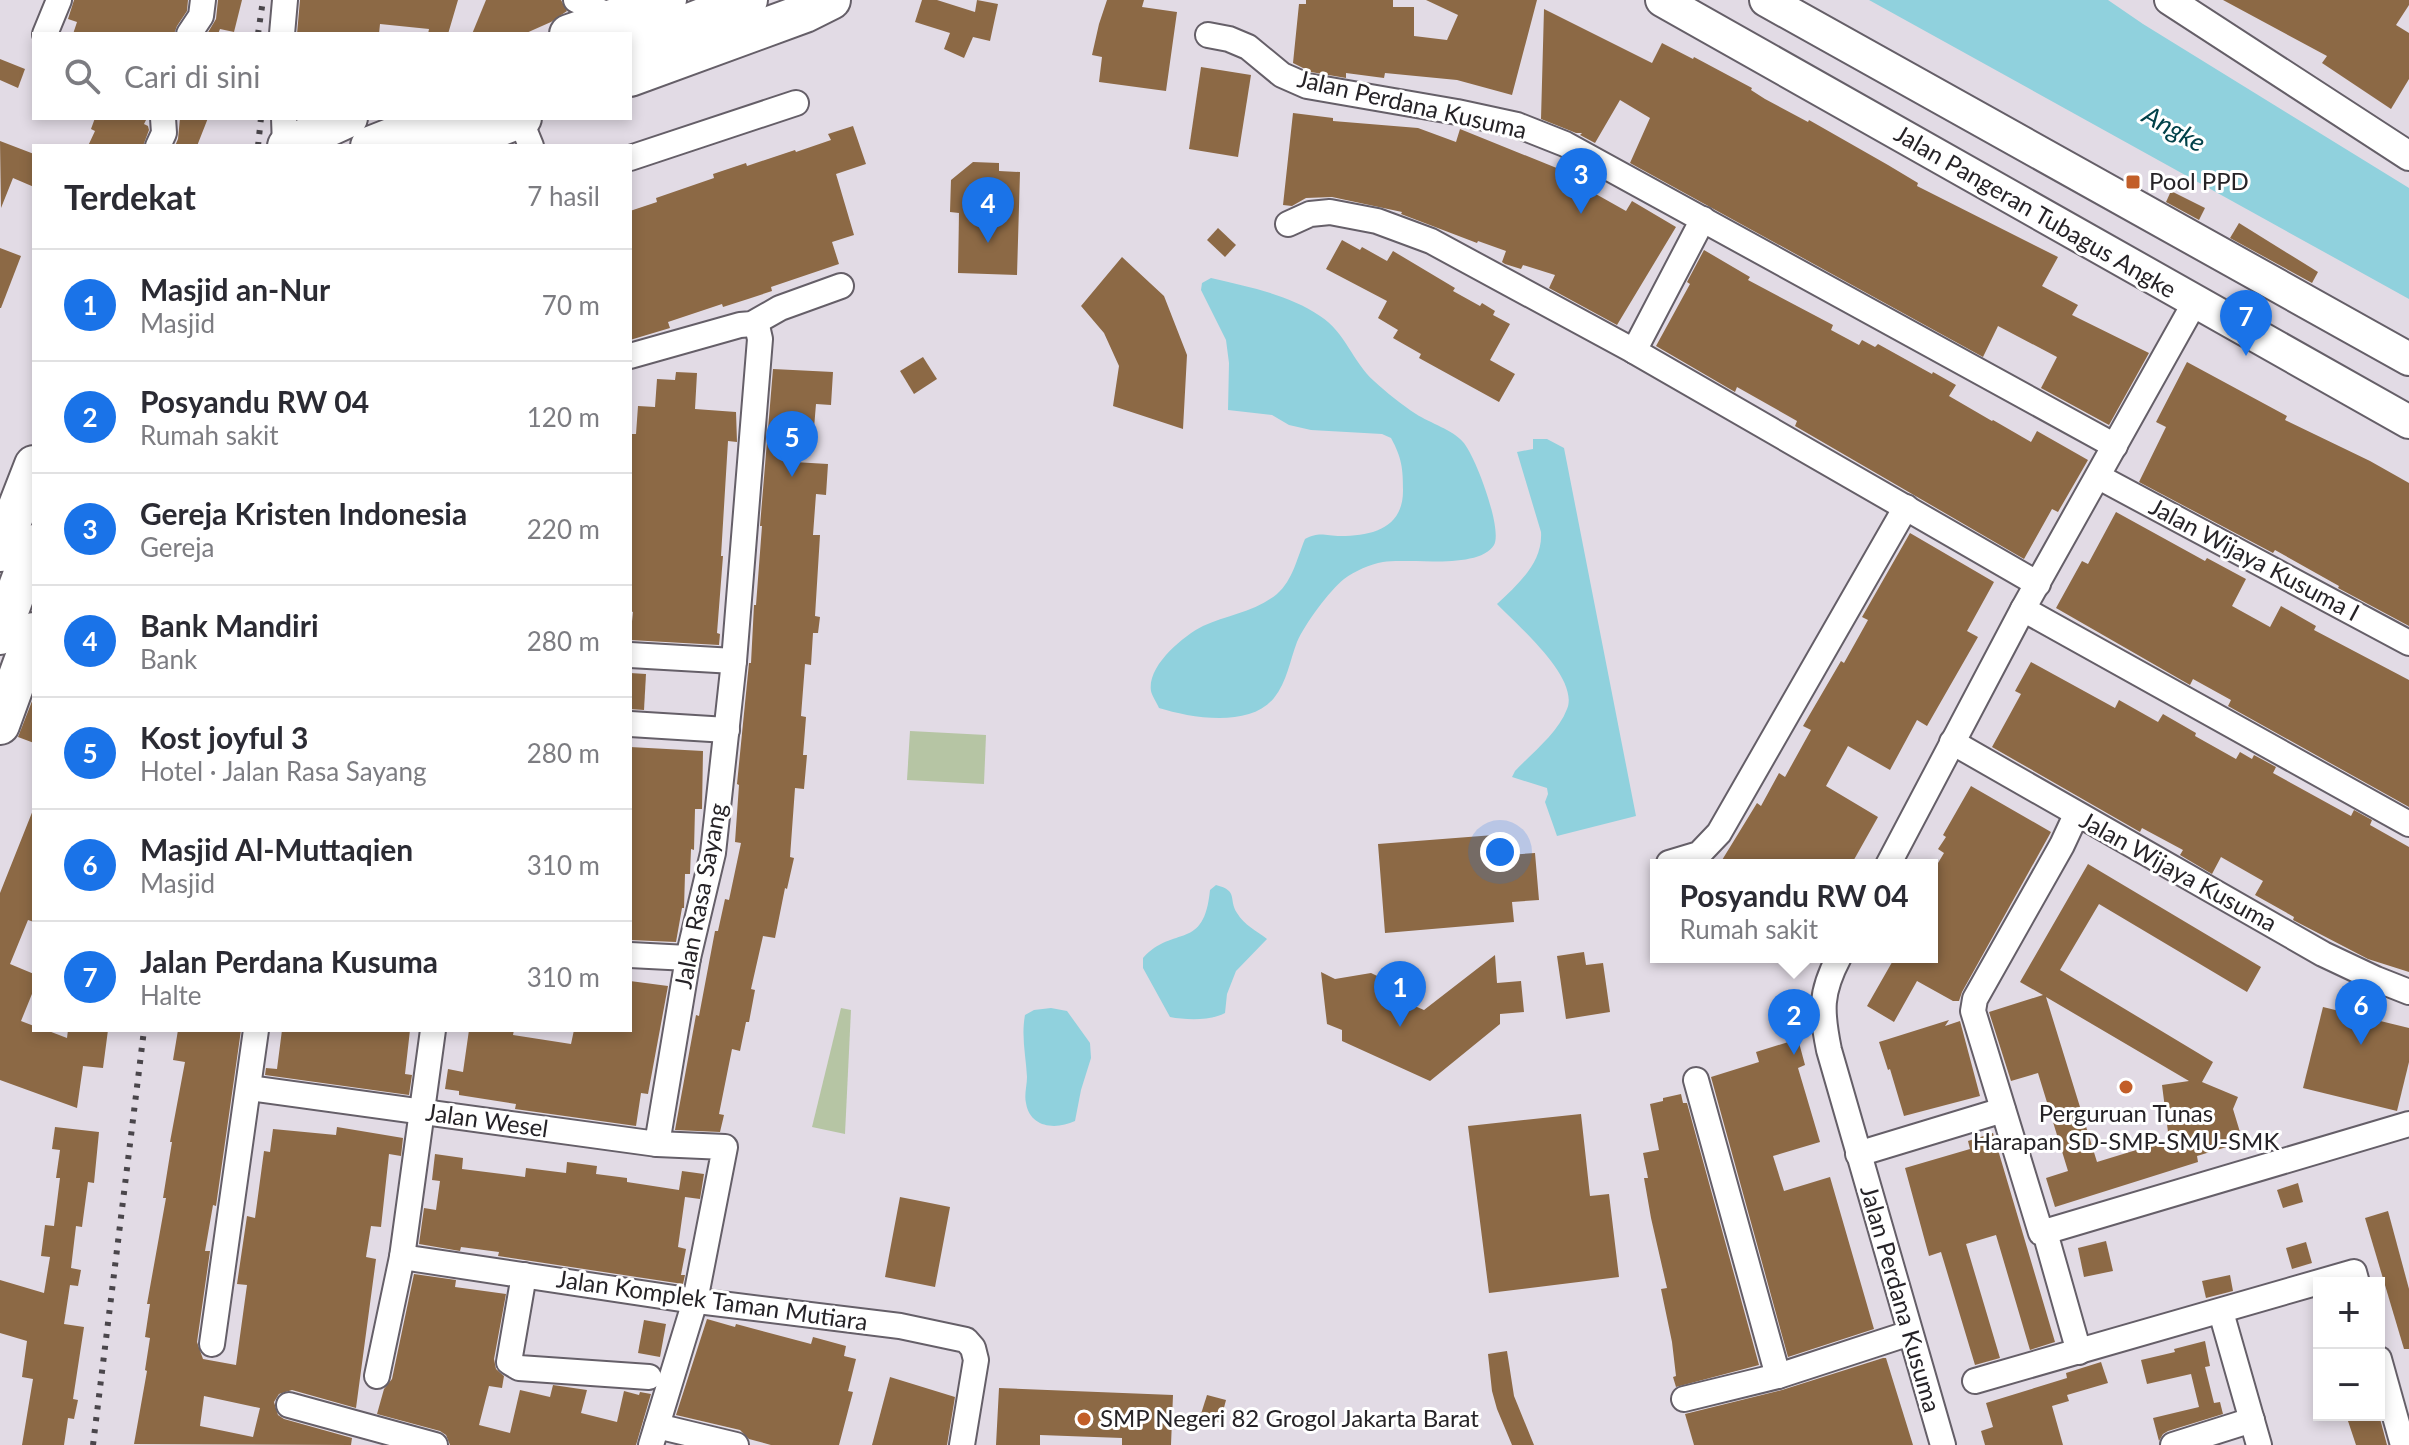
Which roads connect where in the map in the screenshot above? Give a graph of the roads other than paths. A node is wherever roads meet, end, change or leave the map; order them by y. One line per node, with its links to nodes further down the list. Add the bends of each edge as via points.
1 (59, 0): 12 (street)
2 (203, 0): 13 (street, via 201,16)
3 (285, 0): 14 (street)
4 (667, 0): 11 (highway)
5 (748, 0): 11 (highway)
6 (786, 0): 16 (highway)
7 (831, 0): 17 (highway)
8 (1662, 0): 38 (main road, Jalan Pangeran Tubagus Angke)
9 (1766, 0): 42 (main road)
10 (2169, 0): 33 (street)
11 (595, 26)
12 (46, 32)
13 (190, 32)
14 (282, 32)
15 (1208, 35): 35 (street, Jalan Perdana Kusuma, via 1248,47 1282,75 1307,86 1517,125 1565,144)
16 (632, 59)
17 (632, 76)
18 (796, 103): 34 (street)
19 (163, 120): 26 (street)
20 (284, 120): 27 (street)
21 (344, 120): 28 (highway)
22 (437, 120): 29 (highway)
23 (475, 120): 30 (highway)
24 (516, 120): 31 (highway)
25 (522, 120): 32 (street)
26 (159, 144)
27 (286, 144)
28 (290, 144)
29 (375, 144)
30 (413, 144)
31 (455, 144)
32 (530, 144)
33 (2409, 156)
34 (632, 157)
35 (1703, 219): 40 (street); 44 (street, Jalan Perdana Kusuma)
36 (1288, 224): 40 (street, via 1330,212 1377,221 1431,241)
37 (841, 286): 39 (street)
38 (2195, 302): 43 (main road, Jalan Pangeran Tubagus Angke); 44 (street)
39 (752, 324): 41 (street); 57 (street, Jalan Rasa Sayang, via 760,339)
40 (1634, 351): 47 (street)
41 (632, 355)
42 (2409, 359)
43 (2409, 422)
44 (2115, 446): 46 (street)
45 (32, 470): 49 (highway)
46 (2099, 477): 50 (street); 55 (street, Jalan Wijaya Kusuma I)
47 (1906, 507): 50 (street); 65 (street, via 1719,833 1699,854)
48 (32, 549): 53 (highway)
49 (0, 552)
50 (2038, 584): 52 (street)
51 (32, 585): 58 (highway)
52 (2023, 609): 62 (street); 64 (street)
53 (0, 635)
54 (32, 637): 60 (highway)
55 (2409, 643)
56 (632, 655): 57 (street)
57 (734, 661): 61 (street, Jalan Rasa Sayang)
58 (0, 671)
59 (632, 724): 61 (street)
60 (0, 725)
61 (727, 730): 68 (street, Jalan Rasa Sayang, via 713,853)
62 (1952, 742): 63 (street, Jalan Wijaya Kusuma); 66 (street)
63 (2076, 815): 70 (street, Jalan Wijaya Kusuma, via 2323,954); 75 (street, via 1975,999 1976,1025)
64 (2409, 824)
65 (1682, 859)
66 (1891, 859)
67 (632, 955): 68 (street)
68 (688, 958): 78 (street, Jalan Rasa Sayang)
69 (1836, 963): 79 (street, Jalan Perdana Kusuma, via 1826,982 1825,1029)
70 (2409, 992)
71 (256, 1032): 74 (street)
72 (433, 1032): 76 (street)
73 (1696, 1080): 92 (street)
74 (249, 1088): 76 (street, Jalan Wesel); 89 (street)
75 (2003, 1110): 79 (street, Jalan Perdana Kusuma); 80 (street)
76 (422, 1113): 78 (street, Jalan Wesel); 81 (street)
77 (2409, 1124): 80 (street)
78 (659, 1137): 86 (street, Jalan Wesel, via 725,1147)
79 (1858, 1154): 88 (street, Jalan Perdana Kusuma)
80 (2044, 1238): 90 (street)
81 (402, 1257): 82 (street, Jalan Komplek Taman Mutiara); 91 (street)
82 (524, 1275): 86 (street, Jalan Komplek Taman Mutiara); 93 (street, Jalan Komplek Taman Mutiara, via 509,1362 519,1368)
83 (2337, 1277): 84 (street, via 2354,1272)
84 (2355, 1277)
85 (2313, 1284): 87 (street)
86 (695, 1301): 99 (street); 102 (street, Jalan Komplek Taman Mutiara, via 900,1326 966,1340 976,1360)
87 (2221, 1312): 90 (street); 98 (street)
88 (1910, 1333): 92 (street); 103 (street, Jalan Perdana Kusuma)
89 (212, 1344)
90 (2079, 1352): 95 (street)
91 (377, 1376)
92 (1778, 1376): 96 (street)
93 (649, 1377)
94 (2385, 1380): 106 (street)
95 (1975, 1381)
96 (1684, 1399)
97 (289, 1405): 100 (street)
98 (2252, 1420): 104 (street); 105 (street)
99 (664, 1437): 101 (street)
100 (435, 1445)
101 (736, 1445)
102 (962, 1445)
103 (1943, 1445)
104 (2173, 1445)
105 (2259, 1445)
106 (2403, 1445)

